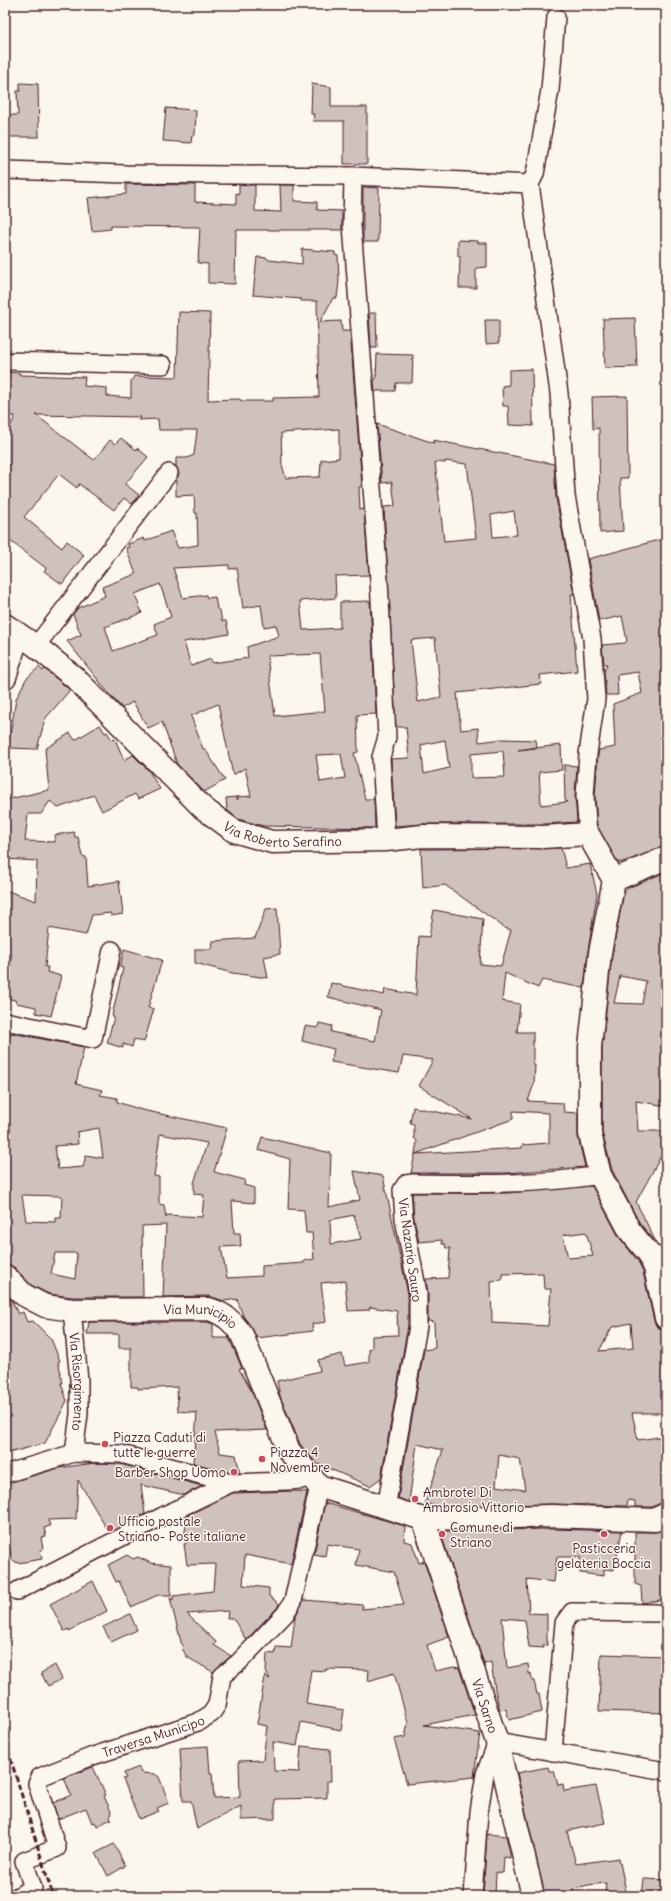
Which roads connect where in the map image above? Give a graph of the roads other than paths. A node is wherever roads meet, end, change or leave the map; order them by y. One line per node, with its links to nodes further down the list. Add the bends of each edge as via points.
1 (556, 17): 4 (street, via 550,90 535,174)
2 (5, 170): 3 (street)
3 (353, 176): 4 (street); 12 (street, via 352,226 379,580 387,737 381,758)
4 (530, 184): 11 (street, via 558,393 566,496 592,639 596,699 587,761 585,796)
5 (5, 361): 6 (street)
6 (163, 365)
7 (169, 473): 9 (street)
8 (12, 629): 9 (main road, Via Roberto Serafino); 10 (main road)
9 (36, 646): 12 (main road, Via Roberto Serafino, via 75,678 203,808 234,831 272,842)
10 (5, 677)
11 (588, 834): 12 (main road, Via Roberto Serafino, via 543,837 423,836); 14 (main road)
12 (386, 840)
13 (666, 858): 14 (main road)
14 (614, 880): 17 (main road, via 600,953 590,1047 590,1134)
15 (112, 950): 16 (street, via 93,1039)
16 (5, 1021)
17 (600, 1175): 18 (main road, via 630,1231); 26 (street, Via Nazario Sauro, via 570,1180 499,1184 413,1183 406,1184 402,1190 404,1219 418,1293 418,1326)
18 (657, 1255): 21 (main road)
19 (5, 1276): 20 (main road, Via Municipio, via 24,1295 45,1306)
20 (72, 1310): 22 (street, Via Risorgimento, via 79,1380 79,1414); 24 (main road, Via Municipio, via 209,1309 231,1320 242,1335 289,1451)
21 (666, 1318)
22 (74, 1453): 23 (street); 25 (street, via 121,1454)
23 (5, 1474)
24 (315, 1481): 25 (street); 26 (main road); 34 (street, Traversa Municipo, via 293,1601 286,1614 222,1676 217,1705 211,1714 198,1722 93,1756 40,1777 37,1784 57,1848 24,1860 33,1888)
25 (231, 1483): 29 (street)
26 (386, 1508): 28 (main road)
27 (666, 1514): 28 (main road, via 656,1520 552,1516)
28 (423, 1519): 31 (main road, Via Sarno)
29 (17, 1591)
30 (658, 1613): 32 (street, via 572,1612 564,1623)
31 (497, 1742): 32 (street); 35 (street, via 482,1789); 36 (main road, Via Sarno)
32 (553, 1752): 33 (street)
33 (666, 1771)
34 (18, 1896)
35 (473, 1896)
36 (533, 1896)

